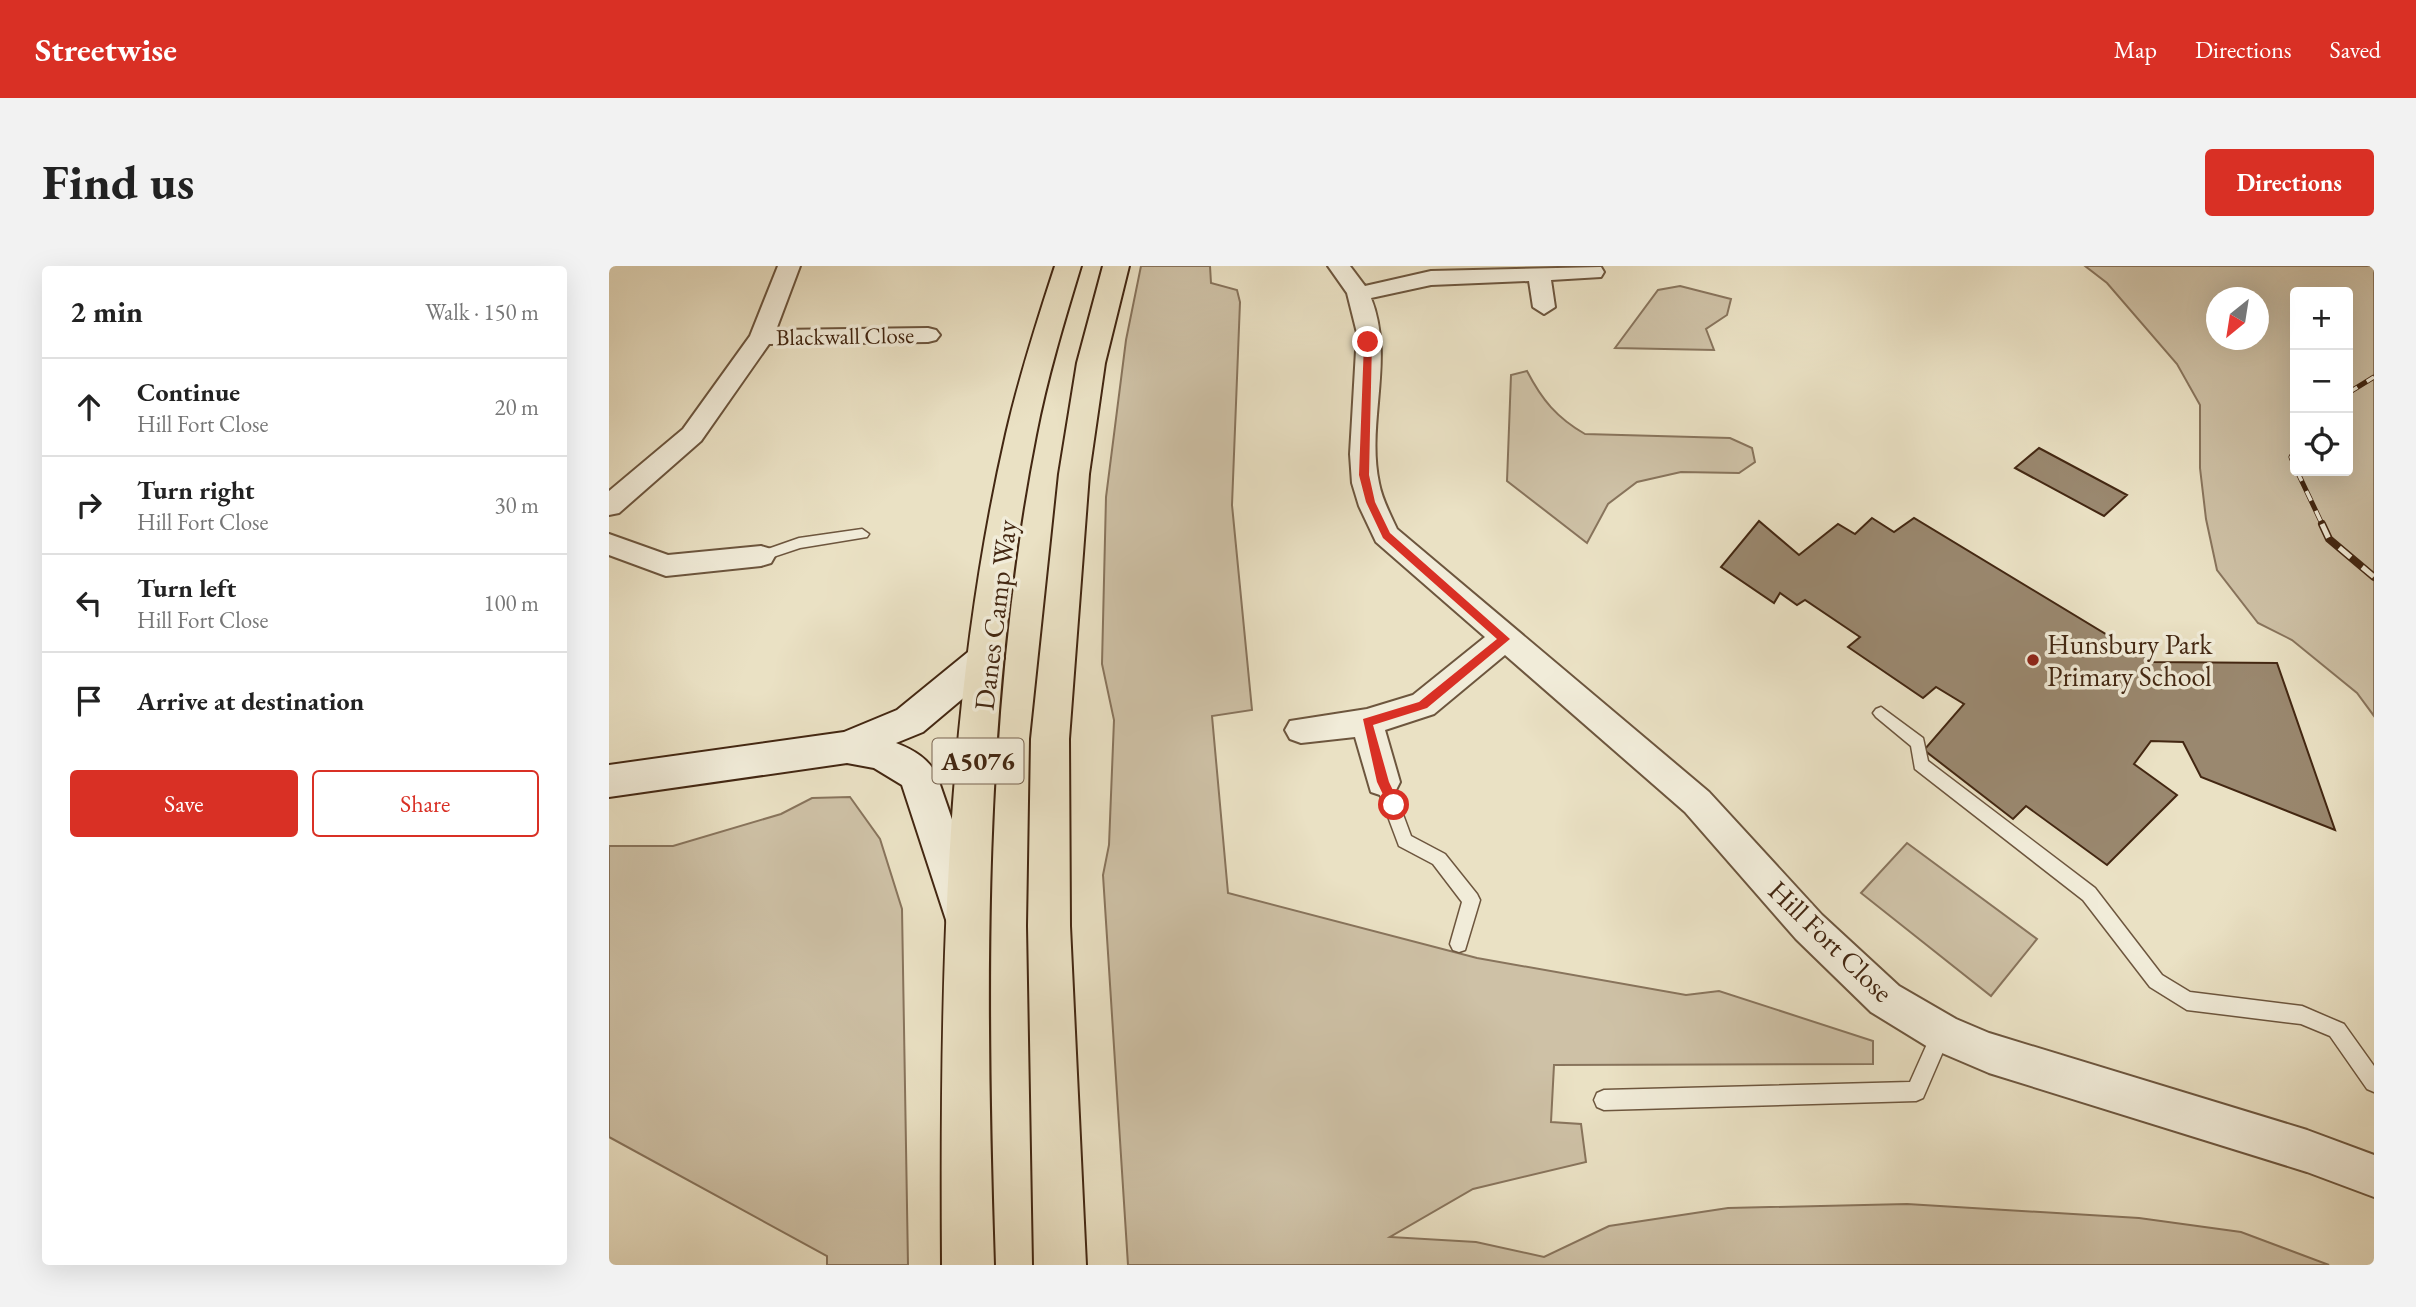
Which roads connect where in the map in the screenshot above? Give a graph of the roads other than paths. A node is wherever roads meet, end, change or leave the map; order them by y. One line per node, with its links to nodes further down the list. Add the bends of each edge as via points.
1 (789, 266): 10 (street)
2 (1068, 266): 16 (highway, Danes Camp Way / A5076, via 1015,460)
3 (1117, 266): 30 (highway, A5076, via 1091,363 1073,474 1050,739 1049,926)
4 (1339, 266): 7 (street, Hill Fort Close)
5 (1593, 272): 6 (street)
6 (1539, 274): 7 (street, via 1431,278); 8 (street)
7 (1359, 294): 15 (street, Hill Fort Close, via 1368,342 1364,475 1370,502 1386,535)
8 (1544, 307)
9 (928, 335): 10 (street, Blackwall Close)
10 (762, 337): 11 (street, via 692,435)
11 (609, 506)
12 (862, 534): 14 (lane, via 799,544)
13 (609, 544): 14 (street, via 666,566)
14 (761, 556)
15 (1504, 639): 18 (street, via 1423,705); 25 (street, Hill Fort Close, via 1697,802 1809,927 1885,999)
16 (986, 657): 20 (street, via 910,721); 23 (highway, Danes Camp Way / A5076)
17 (1881, 713): 26 (lane, via 1919,743 1921,764 2089,894 2156,981 2187,1001 2302,1015 2337,1030)
18 (1367, 722): 19 (street); 22 (street)
19 (1301, 730)
20 (847, 747): 21 (street); 23 (street, via 880,751 918,776)
21 (609, 781)
22 (1383, 782): 24 (lane, via 1405,841 1440,859 1471,900)
23 (966, 922): 29 (highway, Danes Camp Way / A5076)
24 (1459, 944)
25 (1942, 1033): 27 (lane, via 1916,1091); 28 (street, Hill Fort Close, via 1989,1053)
26 (2374, 1082)
27 (1604, 1100)
28 (2374, 1176)
29 (968, 1265)
30 (1060, 1265)

